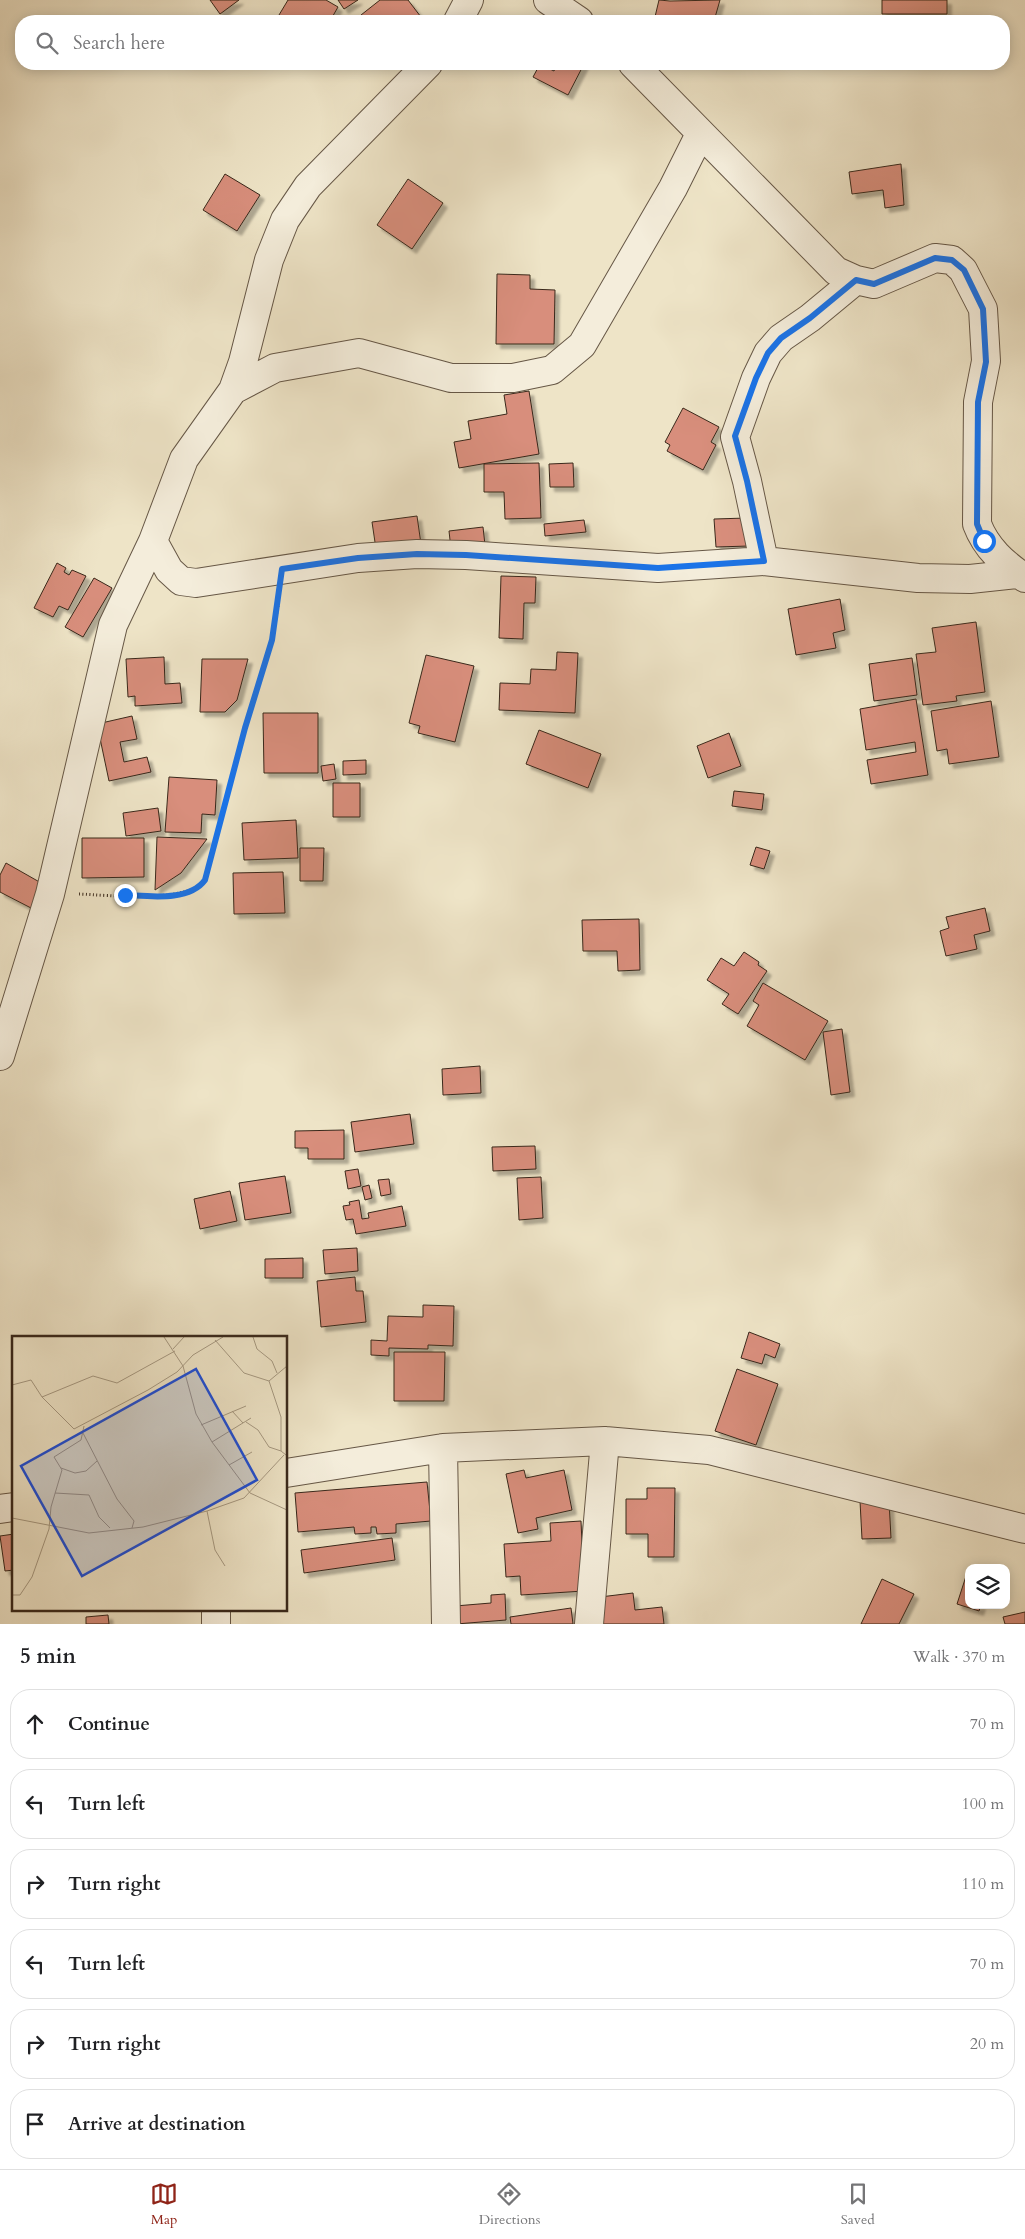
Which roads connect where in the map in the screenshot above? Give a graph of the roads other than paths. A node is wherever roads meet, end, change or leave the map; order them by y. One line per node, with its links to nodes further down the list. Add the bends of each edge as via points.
1 (469, 0): 3 (street)
2 (548, 0): 4 (street)
3 (461, 15)
4 (570, 15)
5 (422, 70): 9 (street, via 308,186 285,220 270,260)
6 (639, 70): 7 (street)
7 (700, 134): 8 (street, via 836,271); 9 (street, via 673,188 582,345 552,370 513,378 451,378 359,353 275,368)
8 (856, 280): 11 (street, via 781,338 768,353 735,436); 12 (street, via 874,284 935,258 952,260 964,270 983,309 986,362 978,402 977,524 984,541)
9 (233, 390): 10 (street, via 184,459)
10 (153, 541): 11 (street, via 170,570 181,581 196,583 358,558 417,554 658,568); 13 (street, via 113,625 50,894)
11 (764, 561): 12 (street, via 918,578)
12 (1021, 576)
13 (0, 1056)
14 (605, 1441): 15 (street); 17 (street, via 710,1450); 19 (street)
15 (443, 1448): 16 (street); 18 (street)
16 (288, 1473)
17 (1025, 1529)
18 (446, 1624)
19 (589, 1624)

